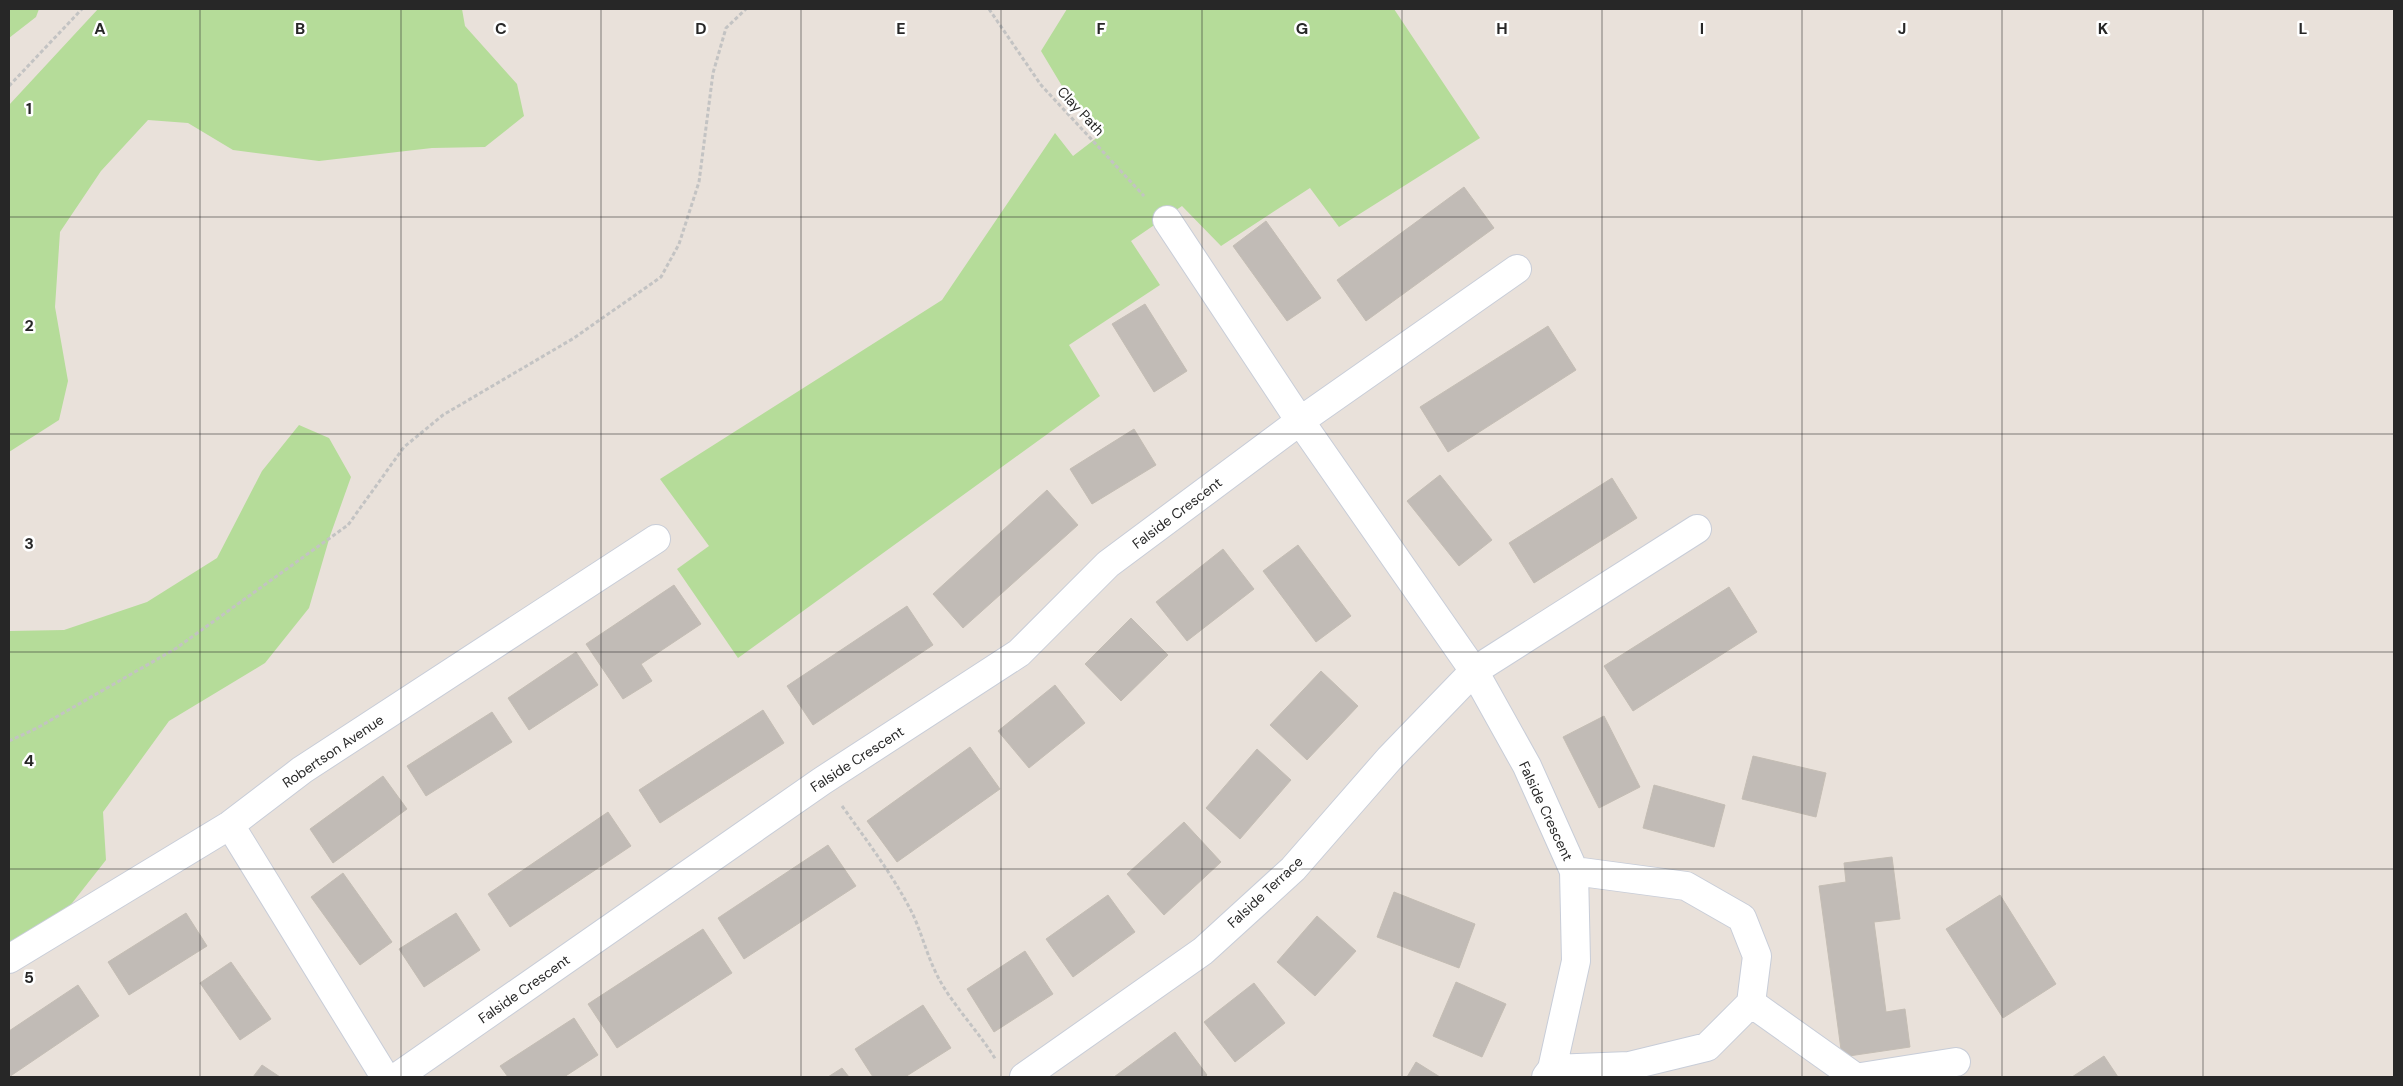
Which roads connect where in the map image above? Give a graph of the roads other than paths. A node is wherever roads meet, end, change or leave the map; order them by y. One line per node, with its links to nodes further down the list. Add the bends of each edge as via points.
1 (1166, 220): 3 (street, Falside Crescent)
2 (1518, 269): 3 (street, Falside Crescent)
3 (1300, 421): 6 (street, Falside Crescent); 14 (street, Falside Crescent, via 1108,564 1019,653 822,782)
4 (1697, 529): 6 (street)
5 (656, 539): 7 (street, Robertson Avenue, via 302,770)
6 (1474, 671): 8 (street, Falside Crescent, via 1527,766); 15 (street, Falside Terrace, via 1389,759 1293,869 1202,951)
7 (230, 826): 9 (street, Robertson Avenue); 13 (street)
8 (1574, 871): 10 (street, via 1686,886 1742,918 1757,956); 12 (street, Falside Crescent, via 1576,961)
9 (9, 960)
10 (1751, 1003): 12 (street, via 1707,1047 1629,1066); 16 (street)
11 (1956, 1062): 17 (street)
12 (1549, 1073)
13 (384, 1077)
14 (397, 1077)
15 (1024, 1077)
16 (1855, 1077)
17 (1861, 1077)

